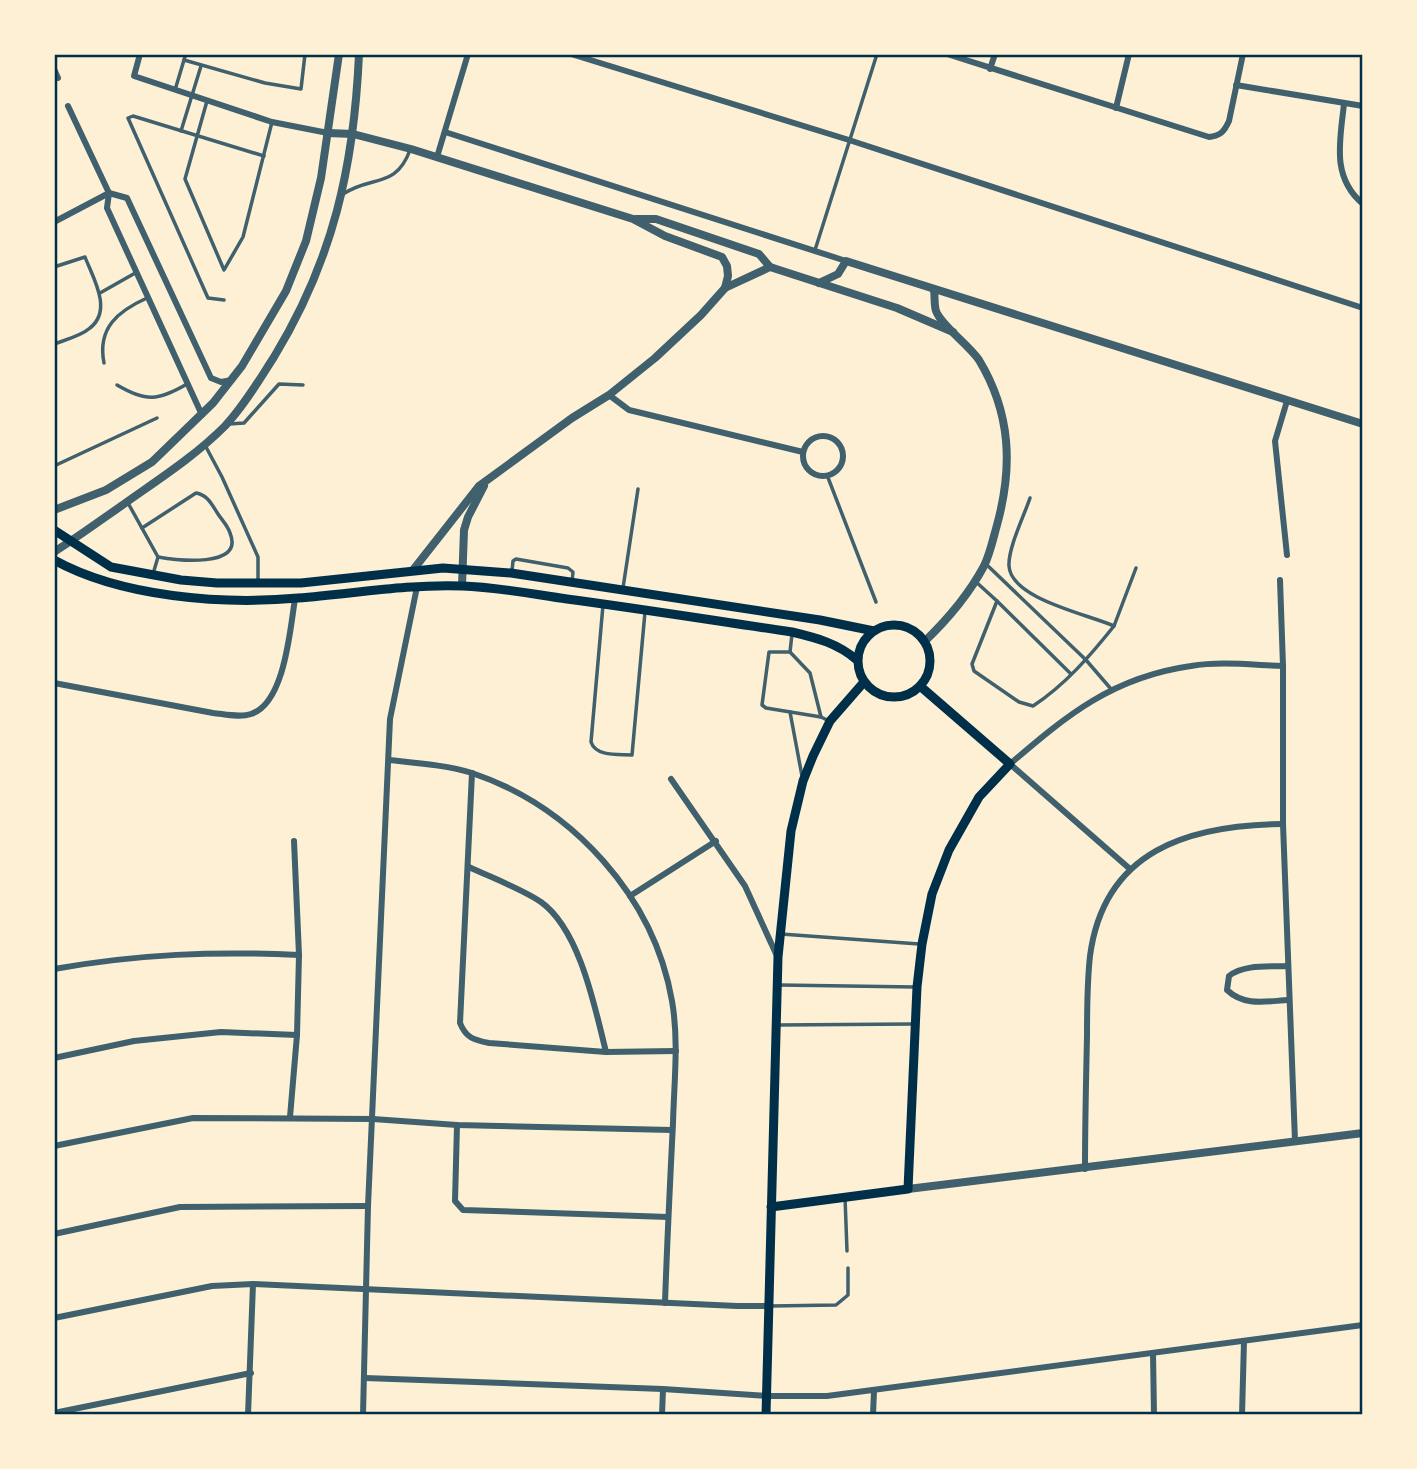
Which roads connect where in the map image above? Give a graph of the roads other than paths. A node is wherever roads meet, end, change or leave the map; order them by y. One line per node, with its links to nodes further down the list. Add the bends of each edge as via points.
1 (140, 54): 19 (street, via 134,76)
2 (186, 54): 13 (lane)
3 (305, 54): 14 (lane, via 301,89)
4 (339, 54): 29 (street)
5 (359, 54): 30 (street)
6 (468, 54): 28 (street)
7 (571, 54): 32 (street)
8 (877, 54): 32 (lane)
9 (947, 54): 16 (street)
10 (995, 54): 16 (street)
11 (1129, 54): 25 (street)
12 (1243, 54): 18 (street)
13 (184, 60): 14 (lane); 19 (lane)
14 (201, 65): 20 (lane)
15 (54, 69): 17 (street)
16 (990, 69): 25 (street)
17 (58, 78)
18 (1236, 85): 22 (street); 25 (street, via 1229,121 1218,136 1199,135)
19 (175, 90): 20 (street)
20 (192, 95): 21 (street); 27 (lane)
21 (207, 100): 26 (street); 31 (lane)
22 (1344, 104): 24 (street); 38 (street, via 1339,156 1345,184)
23 (68, 106): 36 (street)
24 (1363, 106)
25 (1116, 108)
26 (272, 122): 29 (street); 34 (lane)
27 (181, 131): 31 (lane); 51 (lane, via 128,118 208,299)
28 (444, 132): 35 (street); 41 (street)
29 (328, 133): 30 (street); 56 (street, via 314,210 297,263)
30 (353, 134): 33 (street); 37 (street)
31 (196, 135): 34 (lane); 34 (lane, via 185,179 224,271 243,237)
32 (849, 140): 41 (lane); 52 (street)
33 (411, 149): 35 (street); 37 (lane, via 397,174 356,185)
34 (264, 156)
35 (437, 157): 39 (street)
36 (109, 193): 40 (street); 45 (street, via 107,208); 56 (street, via 127,198 211,378)
37 (341, 195): 64 (street, via 324,256 304,304)
38 (1363, 204)
39 (633, 219): 44 (street, via 656,219 759,254); 47 (street, via 722,257 727,266)
40 (54, 222)
41 (814, 252): 42 (street)
42 (846, 261): 46 (street, via 838,274); 48 (street)
43 (54, 267): 49 (lane, via 85,257)
44 (770, 267): 46 (street); 47 (street)
45 (137, 272): 49 (lane); 50 (street)
46 (820, 283): 53 (street)
47 (726, 288): 60 (street, via 655,358)
48 (934, 290): 53 (street, via 936,310); 61 (street)
49 (100, 293): 54 (lane, via 100,311 91,328)
50 (147, 298): 55 (lane, via 113,320 102,350); 57 (street)
51 (223, 300)
52 (1363, 308)
53 (957, 334): 82 (street, via 993,387 1005,425 1006,494)
54 (54, 344)
55 (104, 363)
56 (232, 380): 62 (street)
57 (187, 384): 58 (lane, via 164,396 147,398); 62 (street)
58 (117, 385)
59 (303, 385): 64 (lane, via 279,383 244,424)
60 (609, 395): 67 (street, via 629,410); 70 (street)
61 (1287, 401): 65 (street); 79 (street, via 1275,440)
62 (202, 415): 74 (street, via 127,479)
63 (157, 418): 68 (lane)
64 (227, 424): 66 (street)
65 (1363, 424)
66 (205, 445): 73 (street); 91 (lane, via 258,557)
67 (803, 452): 69 (street, via 808,470); 69 (street, via 810,440 822,436 839,444 842,463)
68 (54, 466)
69 (827, 475): 97 (lane)
70 (487, 480): 83 (street, via 468,517); 85 (street)
71 (638, 489): 94 (lane)
72 (1030, 498): 100 (lane, via 1009,564 1016,583 1034,596)
73 (127, 502): 75 (lane); 77 (street)
74 (54, 510)
75 (142, 528): 80 (lane); 80 (lane, via 196,493 208,498 230,533 229,550 213,559)
76 (54, 530): 77 (main road)
77 (72, 540): 78 (street); 87 (main road, via 111,567)
78 (54, 552)
79 (1287, 555)
80 (158, 557): 87 (lane)
81 (54, 560): 95 (main road, via 117,584 179,595)
82 (985, 564): 89 (street); 106 (lane)
83 (462, 568): 85 (main road); 86 (main road); 92 (street)
84 (1136, 568): 100 (lane)
85 (413, 570): 91 (main road)
86 (512, 573): 90 (main road); 90 (lane, via 516,559 568,568 573,572)
87 (152, 576): 91 (main road)
88 (1280, 580): 107 (street)
89 (975, 581): 96 (lane); 103 (street)
90 (572, 583): 94 (main road)
91 (257, 584)
92 (462, 586): 93 (main road); 98 (main road)
93 (417, 587): 95 (main road); 115 (street, via 390,719)
94 (622, 590): 101 (main road)
95 (295, 599): 110 (street, via 274,694 251,715 212,713)
96 (997, 601): 108 (lane); 108 (lane, via 974,657 974,671 1019,702 1033,706)
97 (876, 602)
98 (603, 604): 99 (main road); 99 (lane, via 591,742 598,752 632,755)
99 (645, 610): 102 (main road)
100 (1114, 626): 106 (lane)
101 (874, 631): 103 (main road, via 905,627); 105 (main road, via 860,647)
102 (792, 632): 104 (lane); 105 (main road, via 827,640)
103 (924, 642): 111 (main road, via 929,664)
104 (790, 652): 113 (lane, via 769,652 762,705); 114 (lane, via 810,673)
105 (857, 660): 109 (main road)
106 (1086, 660): 108 (lane); 112 (lane)
107 (1283, 666): 112 (street, via 1193,665); 120 (street)
108 (1071, 674)
109 (864, 682): 111 (main road, via 878,694 896,697); 114 (main road)
110 (54, 683)
111 (920, 686): 116 (main road)
112 (1111, 689): 116 (street, via 1059,721)
113 (790, 712): 114 (lane); 119 (lane)
114 (826, 719): 119 (main road)
115 (389, 760): 117 (street); 142 (street)
116 (1010, 764): 124 (street); 127 (main road, via 979,797 949,850 932,894)
117 (472, 773): 123 (street); 125 (street, via 570,827)
118 (671, 779): 122 (street)
119 (803, 781): 126 (main road, via 791,831)
120 (1283, 824): 124 (street, via 1200,832 1176,840); 130 (street)
121 (293, 841): 128 (street)
122 (716, 841): 125 (street); 129 (street, via 746,886)
123 (469, 867): 139 (street, via 542,903 568,930); 139 (street, via 460,1023 465,1035 489,1043)
124 (1130, 869): 148 (street, via 1107,901 1090,956)
125 (631, 895): 138 (street, via 664,962)
126 (781, 934): 127 (lane); 129 (main road)
127 (922, 944): 133 (main road)
128 (299, 955): 131 (street, via 166,954); 137 (street)
129 (778, 957): 132 (main road)
130 (1288, 966): 134 (street); 134 (street, via 1235,972 1229,976 1227,990 1249,1002)
131 (54, 969)
132 (778, 985): 133 (lane); 136 (main road)
133 (917, 988): 135 (main road)
134 (1289, 1000): 146 (street)
135 (916, 1024): 136 (lane); 149 (main road)
136 (776, 1025): 152 (main road)
137 (297, 1035): 140 (street, via 222,1032 134,1041); 141 (street)
138 (676, 1051): 139 (street); 144 (street)
139 (607, 1052)
140 (54, 1058)
141 (290, 1118): 142 (street); 147 (street, via 193,1118)
142 (373, 1119): 143 (street); 151 (street)
143 (457, 1125): 144 (street); 153 (street, via 455,1201 463,1210)
144 (672, 1130): 153 (street)
145 (1363, 1133): 146 (street)
146 (1295, 1141): 148 (street)
147 (54, 1146)
148 (1085, 1169): 149 (street)
149 (908, 1189): 150 (main road)
150 (845, 1197): 152 (main road); 155 (lane)
151 (368, 1206): 154 (street, via 180,1206); 158 (street)
152 (771, 1207): 160 (main road)
153 (668, 1217): 159 (street)
154 (54, 1234)
155 (847, 1251)
156 (848, 1268): 160 (lane, via 848,1295 835,1305)
157 (253, 1284): 158 (street); 161 (street, via 212,1286); 165 (street)
158 (366, 1289): 159 (street); 166 (street)
159 (665, 1303): 160 (street)
160 (768, 1306): 169 (main road)
161 (54, 1318)
162 (1363, 1325): 163 (street)
163 (1244, 1341): 164 (street); 177 (street)
164 (1153, 1353): 168 (street); 176 (street)
165 (251, 1373): 170 (street); 171 (street)
166 (365, 1378): 167 (street); 172 (street)
167 (663, 1389): 169 (street); 173 (street)
168 (874, 1391): 169 (street); 175 (street)
169 (766, 1396): 174 (main road)
170 (54, 1413)
171 (248, 1415)
172 (363, 1415)
173 (662, 1415)
174 (766, 1415)
175 (873, 1415)
176 (1154, 1415)
177 (1242, 1415)

